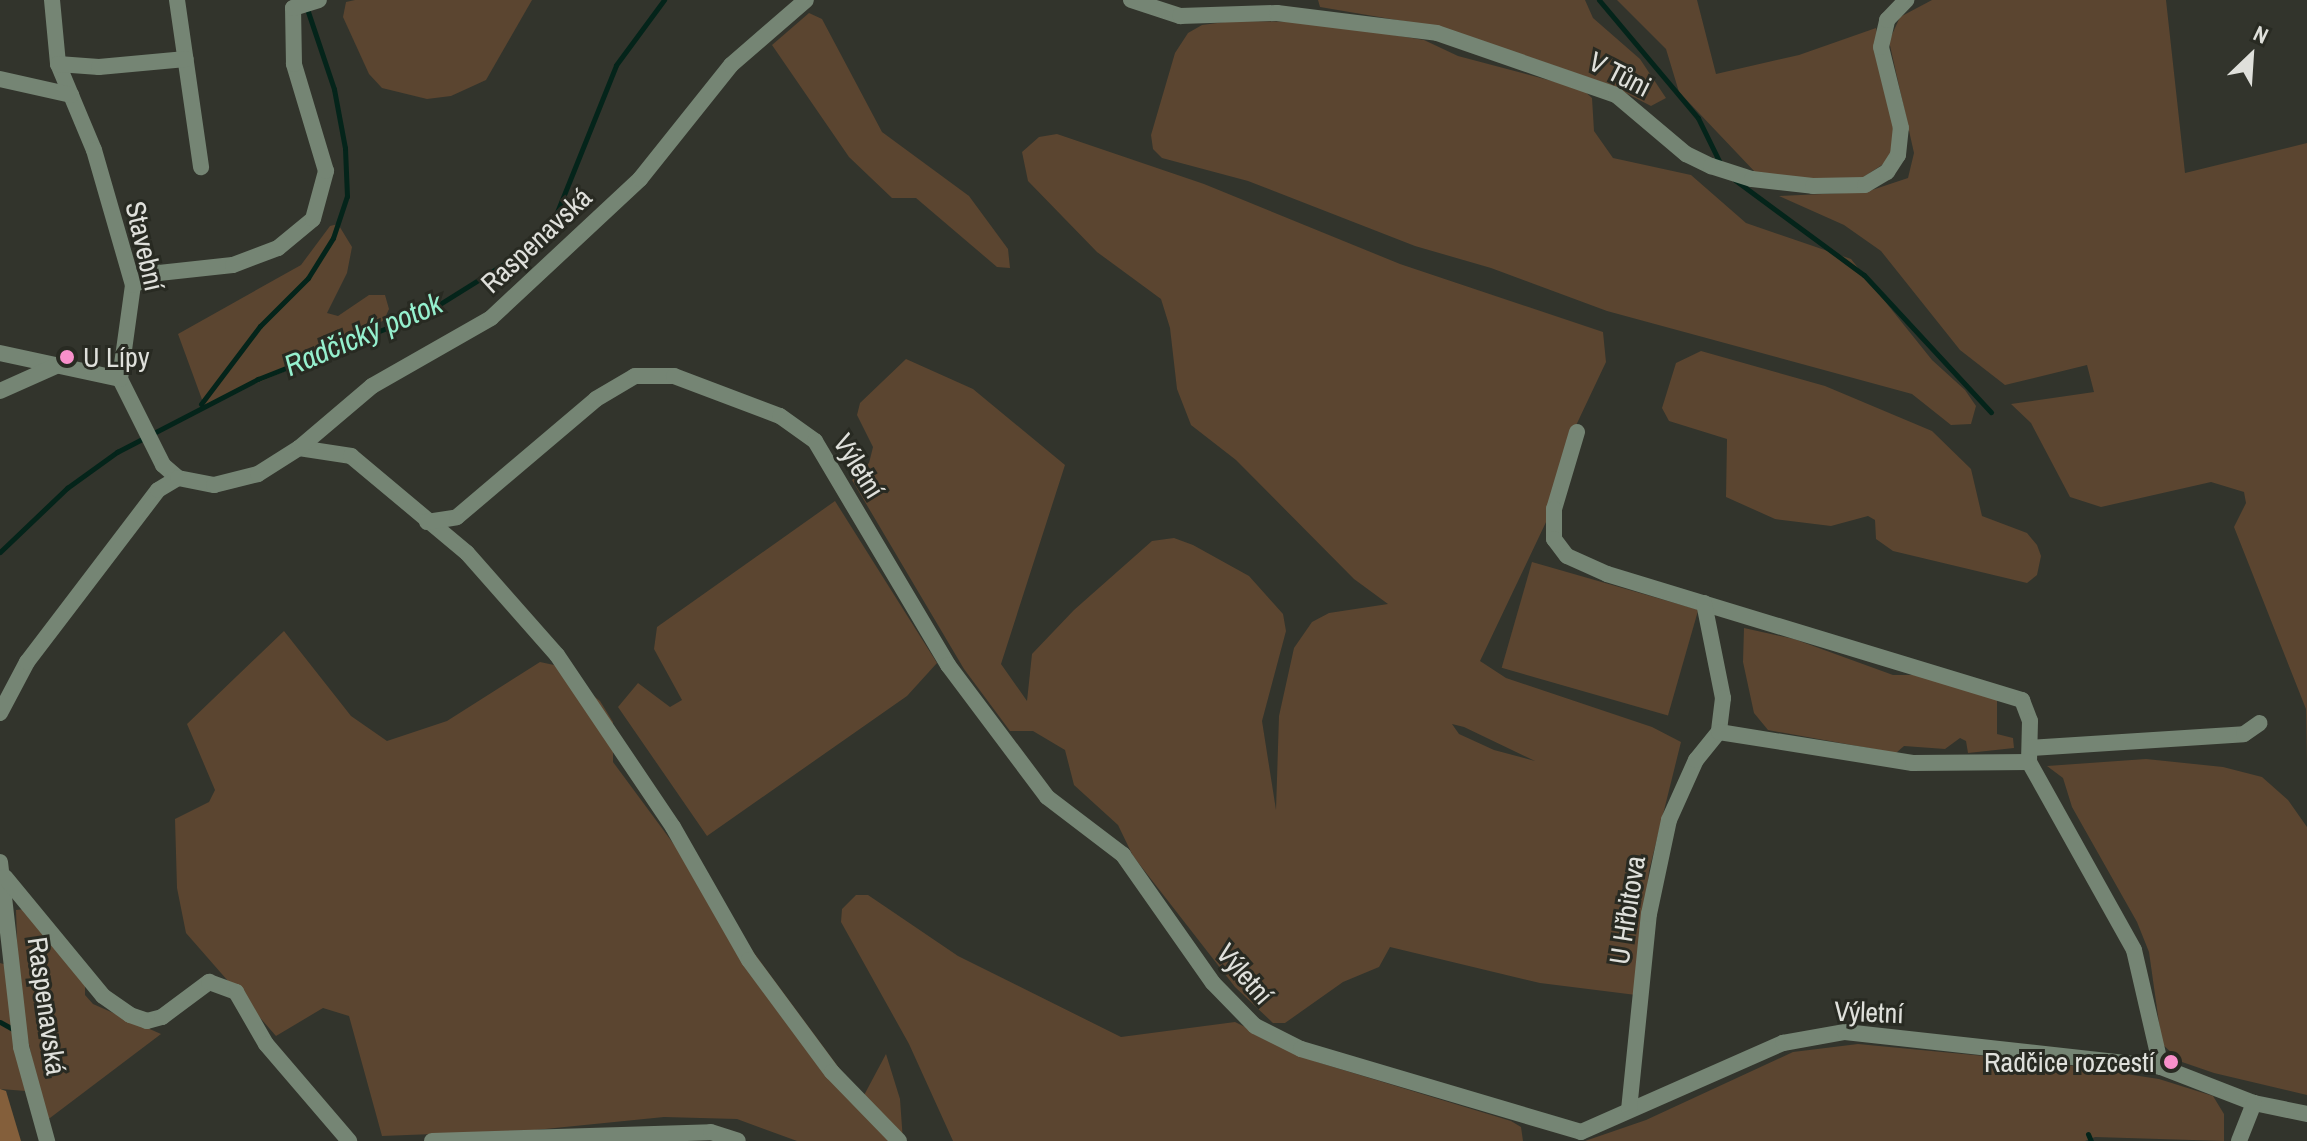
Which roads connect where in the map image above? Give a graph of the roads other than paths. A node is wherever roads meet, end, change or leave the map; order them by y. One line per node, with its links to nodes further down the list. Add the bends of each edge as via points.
1 (52, 0): 8 (street, Stavební)
2 (177, 0): 7 (street)
3 (319, 0): 12 (street, via 293,8 294,64 326,171 313,219 278,248 233,265 159,273)
4 (806, 0): 18 (street, Raspenavská, via 731,65 640,179 491,318 372,386)
5 (1131, 0): 6 (street, V Tůni, via 1180,16 1277,13 1437,33 1616,95 1686,154 1711,166 1752,179 1813,186 1865,185 1887,172 1898,155 1901,128 1881,47 1887,20)
6 (1906, 0)
7 (186, 59): 8 (street, via 99,67); 11 (street)
8 (58, 64): 10 (street, Stavební)
9 (0, 79): 10 (street)
10 (71, 95): 12 (street, Stavební, via 94,150)
11 (201, 167)
12 (133, 285): 15 (street, Stavební)
13 (0, 353): 14 (street)
14 (58, 365): 15 (street); 16 (street)
15 (120, 379): 19 (street, via 163,465)
16 (0, 391)
17 (1577, 432): 21 (street, via 1554,509 1554,539 1567,556 1607,574)
18 (299, 448): 19 (street, Raspenavská, via 258,474 214,485); 20 (street, via 351,456)
19 (178, 478): 22 (street, via 158,490 55,625 27,662)
20 (427, 522): 31 (street, Výletní, via 457,517 596,399 635,376 674,376 780,416 815,441 948,665 1047,797 1123,855 1213,983 1255,1026 1301,1049); 36 (street, via 467,553 557,655 673,827 749,960 832,1072)
21 (1704, 603): 24 (street, via 1723,698); 25 (street, via 2022,700 2030,721)
22 (0, 713)
23 (2260, 723): 25 (street, via 2244,734)
24 (1719, 732): 25 (street, via 1913,763); 29 (street, U Hřbitova, via 1696,760 1669,820 1649,914)
25 (2029, 755): 27 (street, via 2134,950)
26 (3, 870): 32 (street, Raspenavská, via 21,1047); 33 (street, Raspenavská, via 103,996 130,1015 147,1021 162,1017 209,982 236,992 266,1044)
27 (2161, 1067): 28 (street, Výletní); 29 (street, Výletní, via 1845,1032 1783,1043)
28 (2254, 1103): 30 (street, Výletní); 38 (street)
29 (1629, 1110): 31 (street, Výletní)
30 (2307, 1114)
31 (1581, 1132): 37 (street)
32 (47, 1141)
33 (349, 1141)
34 (432, 1141): 35 (street, via 711,1132)
35 (738, 1141)
36 (899, 1141)
37 (1562, 1141)
38 (2239, 1141)

